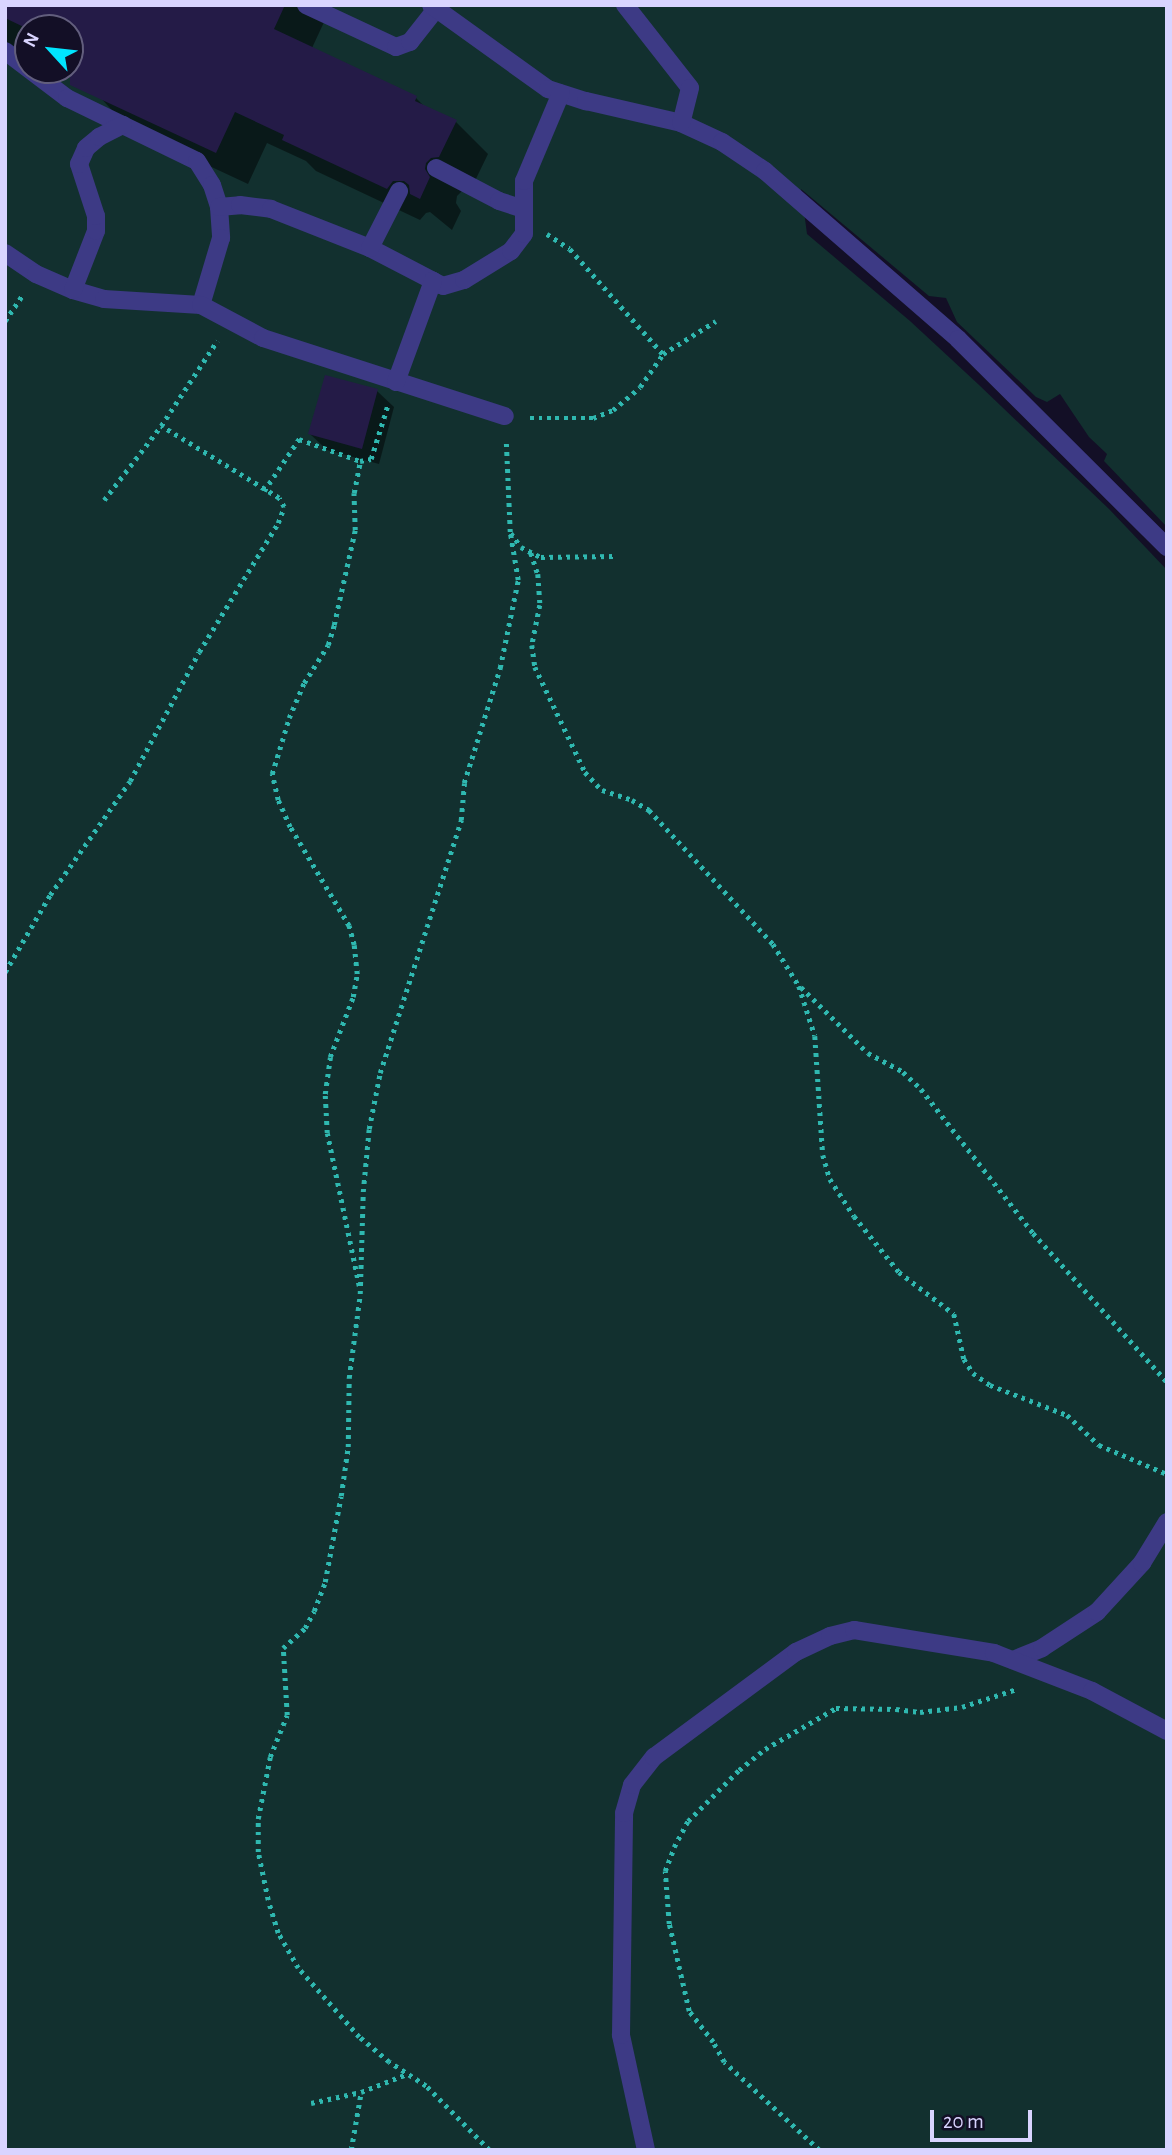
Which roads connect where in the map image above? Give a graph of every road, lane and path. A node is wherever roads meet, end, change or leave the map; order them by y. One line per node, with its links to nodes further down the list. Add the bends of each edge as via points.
1 (306, 5): 3 (street, via 396,47 410,41)
2 (625, 5): 6 (street, via 690,88)
3 (434, 7): 5 (street, via 548,89)
4 (5, 51): 7 (street, via 67,98)
5 (561, 93): 6 (street); 11 (street, via 524,181)
6 (681, 123): 27 (street, via 722,142 765,172 948,330)
7 (123, 125): 10 (street, via 197,161); 15 (street, via 86,148 79,164 96,216 96,231)
8 (436, 168): 11 (street)
9 (399, 191): 12 (street)
10 (219, 207): 12 (street, via 271,209); 16 (street, via 221,237)
11 (523, 218): 14 (street, via 524,234 486,269 443,286); 19 (path, via 570,249)
12 (370, 248): 14 (street)
13 (5, 253): 15 (street)
14 (433, 281): 20 (street)
15 (72, 290): 16 (street, via 104,299)
16 (201, 305): 18 (street)
17 (716, 321): 19 (path)
18 (229, 322): 20 (street, via 263,338); 22 (path)
19 (663, 354): 21 (path, via 629,399 593,418 556,421)
20 (396, 382): 21 (street); 23 (path, via 370,459)
21 (505, 416): 26 (path)
22 (161, 426): 24 (path); 25 (path)
23 (360, 461): 24 (path, via 299,439); 32 (path, via 354,493 355,530 331,635 299,695 272,774 290,827 344,916 354,945 357,974 353,997 330,1056 325,1094 327,1133)
24 (264, 491): 30 (path, via 279,498 284,507 278,523 198,652 130,781 50,895)
25 (103, 500)
26 (510, 532): 28 (path); 32 (path, via 518,580 500,668 464,783 461,820 380,1073 363,1192)
27 (1167, 547)
28 (531, 554): 29 (path, via 552,559); 31 (path, via 540,605 533,645 535,667 585,772 602,790 649,810 773,944)
29 (615, 556)
30 (5, 972)
31 (799, 986): 33 (path, via 868,1053 903,1072 921,1089 1033,1233); 34 (path, via 815,1036 823,1155 830,1179 854,1216 898,1272 954,1314 964,1359 973,1373 990,1385 1067,1415 1099,1445)
32 (360, 1294): 39 (path, via 341,1496 314,1611 305,1628 283,1648 287,1715 262,1786 258,1852 278,1933 298,1968 359,2037)
33 (1167, 1382)
34 (1167, 1474)
35 (1167, 1522): 36 (street, via 1142,1563 1097,1612 1042,1648)
36 (1013, 1660): 37 (street); 44 (street, via 886,1634 854,1630 830,1636 796,1653 654,1757 632,1785 624,1813 621,2035)
37 (1055, 1675): 38 (street); 45 (path, via 962,1707 920,1712 836,1708 765,1749 739,1770 688,1821 674,1847 665,1871 669,1924 689,2011 724,2062)
38 (1167, 1731)
39 (407, 2074): 40 (path); 43 (path, via 426,2086)
40 (360, 2092): 41 (path); 42 (path)
41 (311, 2103)
42 (351, 2150)
43 (489, 2150)
44 (646, 2150)
45 (819, 2150)

